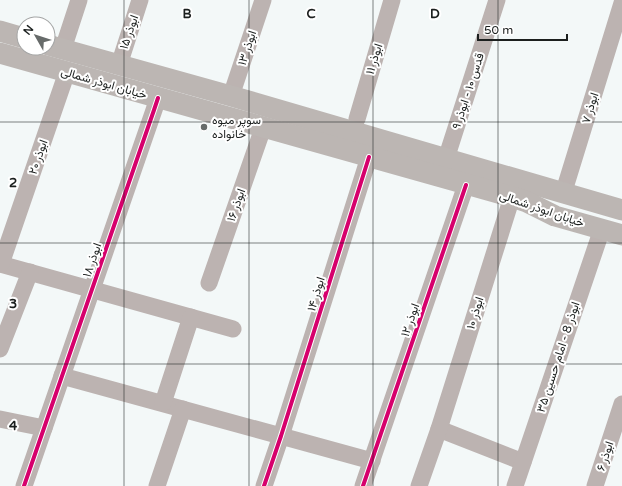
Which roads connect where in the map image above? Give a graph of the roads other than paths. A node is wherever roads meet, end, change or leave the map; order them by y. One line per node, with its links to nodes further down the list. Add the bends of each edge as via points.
1 (79, 0): 10 (street)
2 (140, 0): 12 (street, ابوذر ۱۵)
3 (262, 0): 14 (street, ابوذر ۱۳)
4 (392, 0): 16 (street, ابوذر ۱۱)
5 (497, 0): 19 (street, قدس ۱۰ - ابوذر ۹)
6 (622, 3): 7 (street, ابوذر ۷)
7 (619, 22): 21 (street, ابوذر ۷)
8 (0, 31): 9 (main road)
9 (16, 36)
10 (56, 47): 12 (main road, خیابان ابوذر شمالی)
11 (0, 54): 13 (main road, خیابان ابوذر شمالی)
12 (119, 65): 14 (main road, خیابان ابوذر شمالی)
13 (67, 72): 15 (main road, خیابان ابوذر شمالی); 27 (street, ابوذر ۲۰)
14 (231, 96): 19 (main road, خیابان ابوذر شمالی)
15 (158, 98): 17 (main road, خیابان ابوذر شمالی); 30 (street, ابوذر ۱۸)
16 (356, 119)
17 (263, 128): 18 (main road, خیابان ابوذر شمالی); 29 (street, ابوذر ۱۶)
18 (368, 157): 20 (main road, خیابان ابوذر شمالی); 41 (street, ابوذر ۱۴)
19 (446, 160): 21 (main road, خیابان ابوذر شمالی)
20 (466, 185): 22 (main road, خیابان ابوذر شمالی); 42 (street, ابوذر ۱۲)
21 (563, 194): 23 (main road, خیابان ابوذر شمالی)
22 (520, 200): 24 (main road, via 558,207); 25 (main road, خیابان ابوذر شمالی, via 555,216); 40 (street, ابوذر ۱۰)
23 (622, 210)
24 (622, 225)
25 (602, 229): 26 (main road, خیابان ابوذر شمالی); 43 (street, ابوذر 8 - امام حسین ۳۵)
26 (622, 235)
27 (0, 264): 28 (street)
28 (30, 272): 30 (street); 33 (street)
29 (209, 283)
30 (92, 289): 31 (street); 34 (street, ابوذر ۱۸)
31 (191, 317): 32 (street); 35 (street)
32 (233, 329)
33 (0, 349)
34 (62, 376): 35 (street); 39 (street, ابوذر ۱۸)
35 (163, 403): 37 (street)
36 (622, 404): 50 (street, ابوذر ۶)
37 (183, 409): 41 (street); 45 (street)
38 (0, 419): 39 (street)
39 (44, 428): 44 (street, ابوذر ۱۸)
40 (439, 429): 43 (street); 48 (street, ابوذر ۱۰)
41 (281, 436): 42 (street); 46 (street, ابوذر ۱۴)
42 (372, 461): 47 (street, ابوذر ۱۲)
43 (523, 462): 49 (street, ابوذر 8 - امام حسین ۳۵)
44 (24, 486)
45 (157, 486)
46 (264, 486)
47 (363, 486)
48 (420, 486)
49 (515, 486)
50 (595, 486)

